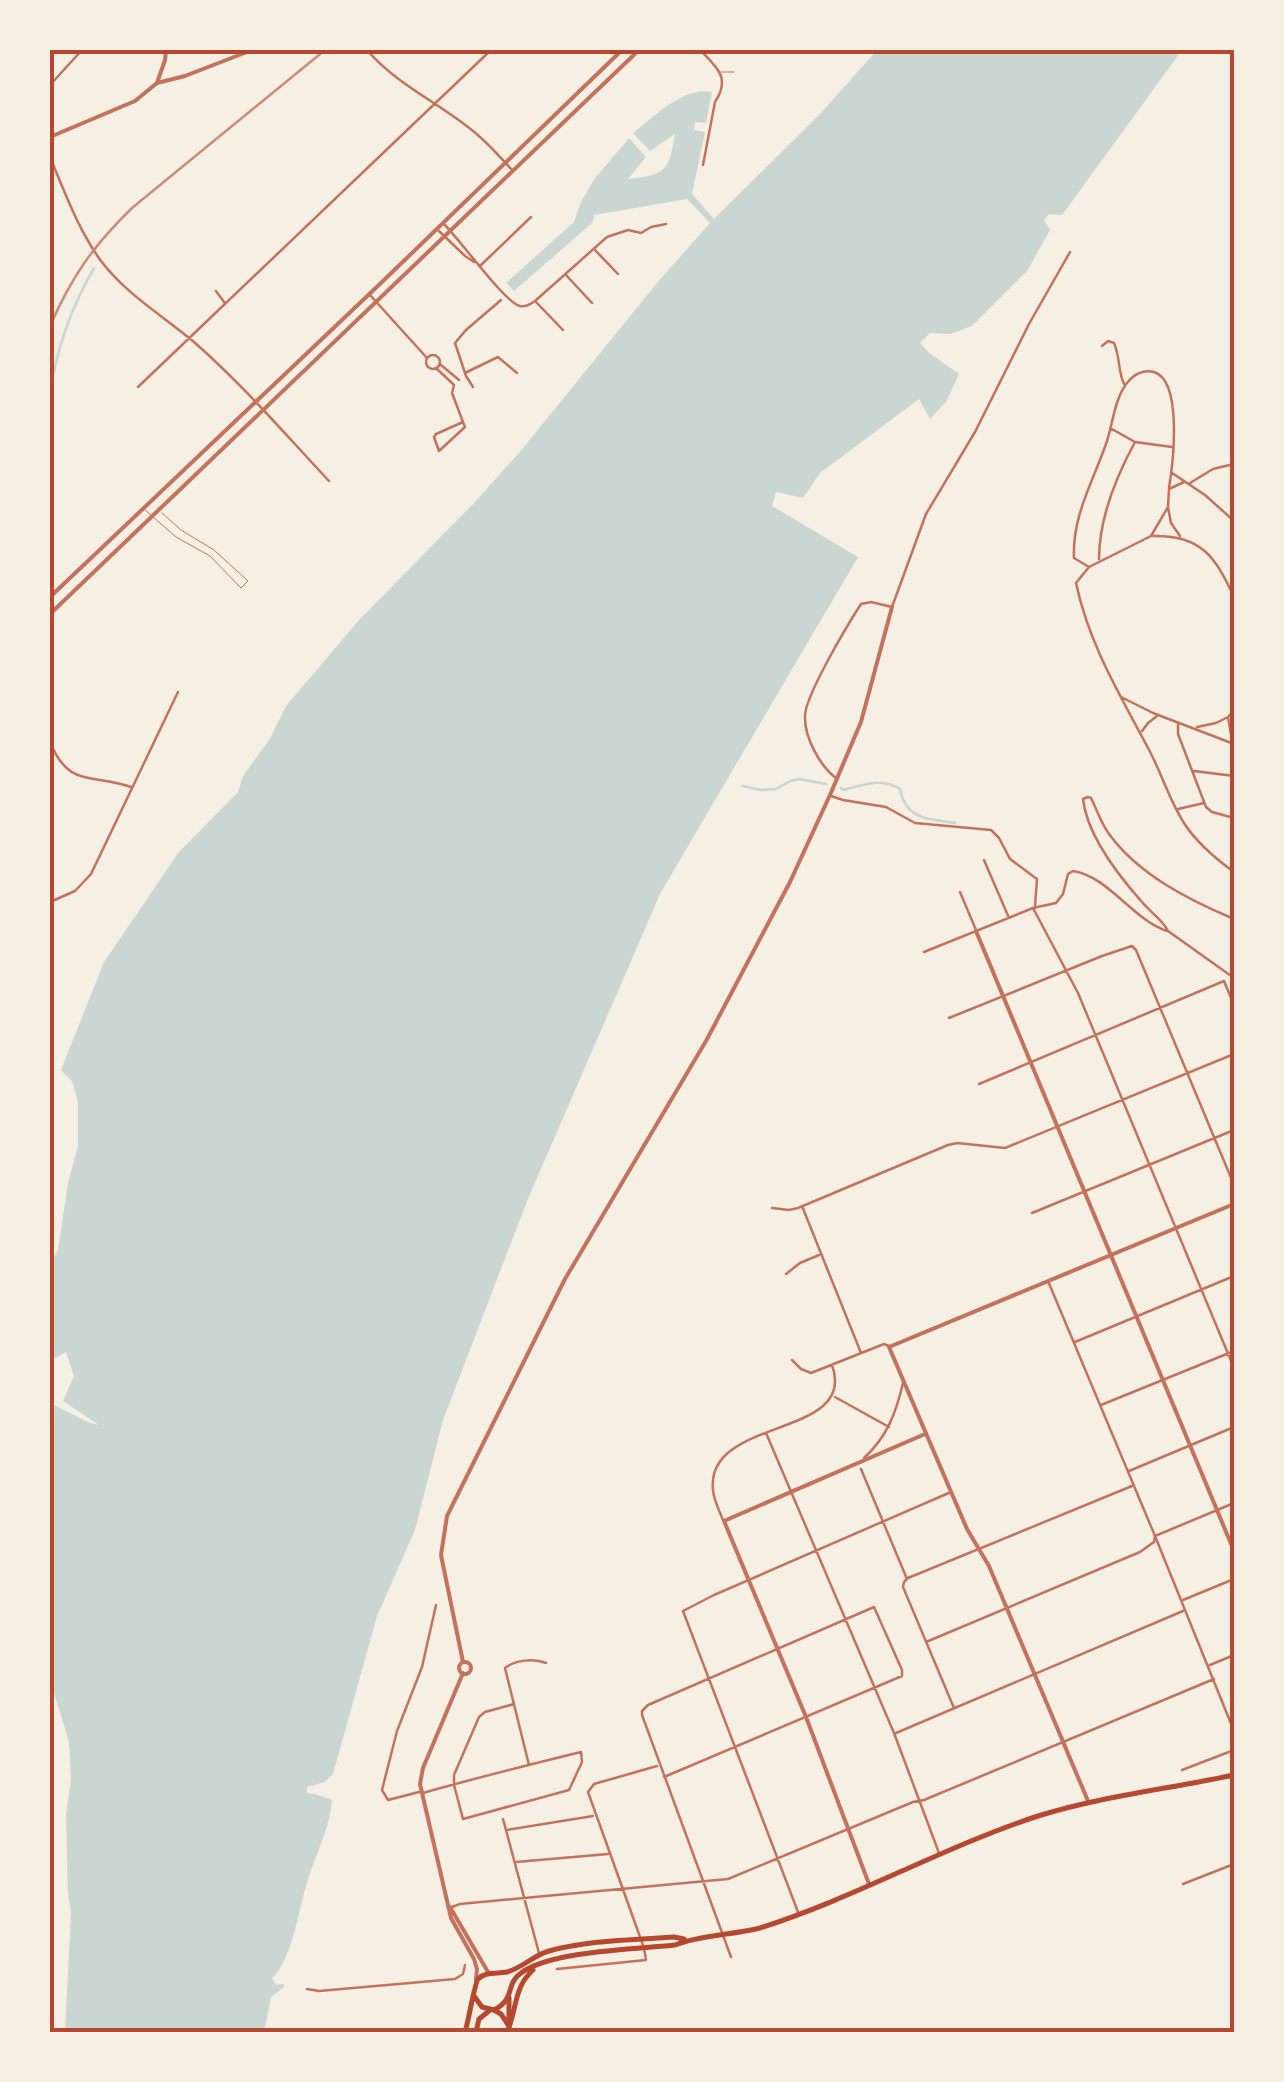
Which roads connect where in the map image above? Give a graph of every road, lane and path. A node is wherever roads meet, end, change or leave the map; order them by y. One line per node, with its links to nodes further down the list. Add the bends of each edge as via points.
1 (82, 50): 12 (street)
2 (166, 50): 11 (street)
3 (252, 50): 11 (street)
4 (368, 50): 13 (street)
5 (491, 50): 13 (street)
6 (622, 50): 16 (street)
7 (639, 50): 18 (street)
8 (700, 50): 9 (street)
9 (721, 72): 10 (lane); 17 (street)
10 (734, 72)
11 (157, 83): 14 (street, via 122,108)
12 (50, 85)
13 (433, 104): 16 (street); 35 (street)
14 (50, 137)
15 (50, 157): 38 (street, via 92,247 144,304)
16 (504, 162): 18 (street); 20 (street)
17 (703, 166)
18 (513, 170): 23 (street)
19 (531, 217): 27 (street)
20 (442, 222): 22 (street); 23 (street)
21 (666, 224): 25 (street, via 641,233 621,231)
22 (436, 228): 24 (street); 31 (street)
23 (451, 230): 24 (street); 27 (street)
24 (444, 236): 27 (street); 34 (street)
25 (594, 248): 28 (street); 29 (street)
26 (1070, 252): 78 (street, via 926,514)
27 (477, 265): 33 (street, via 517,305)
28 (565, 274): 33 (street); 36 (street)
29 (618, 274)
30 (216, 291): 35 (street)
31 (368, 294): 34 (street); 49 (street)
32 (501, 300): 43 (street, via 456,341)
33 (535, 300): 37 (street)
34 (376, 302): 40 (street); 50 (street)
35 (225, 303): 38 (street)
36 (592, 303)
37 (563, 330)
38 (190, 338): 47 (street); 49 (street)
39 (1102, 346): 46 (street, via 1114,343)
40 (427, 358): 41 (street, via 428,367); 41 (street, via 436,356)
41 (438, 366): 44 (street); 45 (street)
42 (517, 373): 43 (street, via 498,357)
43 (466, 375): 44 (street); 48 (street)
44 (459, 380): 45 (street)
45 (454, 385): 51 (street)
46 (1126, 385): 52 (street); 54 (street, via 1143,372 1162,377 1172,403)
47 (138, 387)
48 (474, 387)
49 (254, 402): 50 (street); 60 (street)
50 (262, 410): 57 (street); 63 (street)
51 (463, 422): 51 (street, via 436,434 439,451 466,427)
52 (1110, 428): 53 (street); 73 (street, via 1074,537 1074,558)
53 (1135, 442): 54 (street); 71 (street, via 1107,508)
54 (1173, 448): 56 (street)
55 (1234, 464): 58 (street)
56 (1171, 472): 58 (street); 59 (street)
57 (329, 480)
58 (1187, 482): 59 (street); 65 (street)
59 (1169, 489): 61 (street)
60 (150, 500): 62 (street); 63 (lane)
61 (1168, 507): 66 (street); 67 (street)
62 (142, 508): 64 (lane); 76 (street)
63 (159, 509): 64 (street); 68 (lane)
64 (152, 516): 69 (lane); 79 (street)
65 (1234, 521)
66 (1151, 536): 67 (street); 71 (street)
67 (1181, 537): 77 (street, via 1208,554)
68 (214, 550): 69 (lane); 70 (lane)
69 (210, 556): 72 (lane)
70 (225, 559): 72 (lane); 74 (lane)
71 (1100, 562): 73 (street)
72 (219, 564): 75 (lane)
73 (1089, 568): 81 (street, via 1076,583)
74 (234, 569): 75 (lane); 75 (lane, via 248,581 240,588)
75 (229, 575)
76 (50, 597)
77 (1234, 597)
78 (892, 607): 92 (street, via 866,708); 92 (street, via 862,604 808,703 808,734)
79 (50, 614)
80 (178, 692): 93 (street)
81 (1120, 696): 83 (street); 87 (street)
82 (1234, 710): 84 (street)
83 (1159, 716): 85 (street); 87 (street)
84 (1228, 717): 86 (street); 89 (street)
85 (1178, 722): 86 (street); 90 (street)
86 (1194, 728): 89 (street)
87 (1141, 734): 96 (street)
88 (50, 742): 93 (street, via 70,772)
89 (1234, 744)
90 (1193, 771): 91 (street); 95 (street)
91 (1234, 776)
92 (837, 779): 94 (street)
93 (132, 788): 101 (street, via 92,874)
94 (830, 796): 102 (street, via 889,808 915,822 994,832 1010,859 1037,879); 199 (street, via 706,1041 565,1279 450,1508 442,1566 463,1673 424,1768)
95 (1204, 802): 96 (street); 97 (street, via 1210,811)
96 (1176, 810): 99 (street)
97 (1234, 818)
98 (984, 860): 103 (street)
99 (1234, 872)
100 (960, 892): 105 (street)
101 (52, 901)
102 (1034, 908): 103 (street); 106 (street, via 1058,901 1068,874 1077,871); 108 (street)
103 (1009, 918): 105 (street)
104 (1234, 919): 106 (street, via 1174,890 1130,856 1086,797 1086,814 1108,858)
105 (976, 931): 107 (street); 110 (street)
106 (1168, 932): 109 (street)
107 (924, 952)
108 (1067, 970): 110 (street); 112 (street, via 1129,946); 114 (street)
109 (1234, 978)
110 (1004, 996): 113 (street); 116 (street)
111 (1234, 1004): 112 (street, via 1224,981)
112 (1160, 1008): 114 (street); 117 (street)
113 (949, 1018)
114 (1096, 1035): 116 (street); 119 (street)
115 (1234, 1054): 117 (street)
116 (1030, 1062): 118 (street); 120 (street)
117 (1187, 1073): 119 (street); 122 (street)
118 (978, 1084)
119 (1122, 1100): 120 (street); 123 (street)
120 (1058, 1127): 125 (street); 127 (street, via 1005,1148 948,1145)
121 (1234, 1130): 122 (street)
122 (1214, 1138): 123 (street); 124 (street)
123 (1150, 1165): 125 (street); 130 (street)
124 (1234, 1185)
125 (1084, 1192): 129 (street); 132 (street)
126 (1234, 1204): 130 (street)
127 (802, 1206): 128 (street); 131 (street)
128 (772, 1208)
129 (1032, 1213)
130 (1176, 1229): 132 (street); 136 (street)
131 (822, 1254): 133 (street); 141 (street)
132 (1111, 1256): 135 (street); 137 (street)
133 (786, 1274)
134 (1234, 1276): 136 (street)
135 (1048, 1281): 138 (street); 139 (street)
136 (1202, 1290): 137 (street); 142 (street)
137 (1136, 1317): 138 (street); 147 (street)
138 (1074, 1342): 149 (street)
139 (889, 1346): 141 (street); 146 (street)
140 (1234, 1352): 142 (street)
141 (862, 1353): 144 (street)
142 (1228, 1354): 145 (street); 147 (street)
143 (792, 1360): 144 (street, via 811,1373)
144 (832, 1365): 148 (street)
145 (1234, 1368)
146 (903, 1381): 150 (street); 153 (street)
147 (1163, 1381): 149 (street); 154 (street)
148 (834, 1396): 150 (street); 152 (street)
149 (1100, 1406): 156 (street)
150 (889, 1427): 155 (street)
151 (1234, 1427): 154 (street)
152 (766, 1433): 158 (street); 162 (street, via 731,1450 717,1467 713,1490)
153 (926, 1433): 155 (street); 159 (street)
154 (1190, 1446): 156 (street); 161 (street)
155 (860, 1466): 158 (street); 163 (street)
156 (1128, 1471): 157 (street)
157 (1134, 1486): 164 (street); 166 (street)
158 (791, 1492): 162 (street); 165 (street)
159 (951, 1492): 163 (street); 166 (street)
160 (1234, 1503): 161 (street)
161 (1217, 1510): 164 (street); 167 (street)
162 (724, 1521): 170 (street)
163 (883, 1522): 165 (street); 168 (street)
164 (1156, 1536): 171 (street); 173 (street, via 1140,1552)
165 (816, 1550): 170 (street); 175 (street)
166 (980, 1550): 168 (street); 173 (street)
167 (1234, 1551)
168 (907, 1579): 176 (street, via 903,1587)
169 (1234, 1579): 171 (street)
170 (749, 1580): 177 (street); 182 (street, via 683,1611)
171 (1182, 1601): 174 (street)
172 (436, 1605): 199 (street, via 382,1790 388,1800)
173 (1007, 1608): 176 (street); 181 (street)
174 (1185, 1610): 180 (street); 181 (street)
175 (845, 1619): 177 (street); 184 (street); 184 (street, via 874,1607 902,1672)
176 (926, 1642): 186 (street)
177 (778, 1648): 182 (street); 187 (street)
178 (1234, 1655): 180 (street)
179 (546, 1663): 185 (street, via 505,1668)
180 (1208, 1666): 183 (street)
181 (1036, 1674): 186 (street); 190 (street)
182 (709, 1678): 191 (street); 194 (street, via 642,1710)
183 (1214, 1679): 188 (street); 190 (street)
184 (874, 1686): 187 (street); 189 (street)
185 (514, 1704): 193 (street); 198 (street, via 479,1717)
186 (954, 1709): 189 (street)
187 (806, 1717): 191 (street); 204 (street)
188 (1234, 1731)
189 (894, 1733): 200 (street)
190 (1064, 1742): 200 (street); 201 (street)
191 (735, 1747): 197 (street); 208 (street)
192 (1234, 1750): 195 (street)
193 (529, 1765): 198 (street); 198 (street, via 581,1752 569,1790 464,1818)
194 (660, 1766): 197 (street); 202 (street, via 594,1784 588,1792)
195 (1182, 1770)
196 (1234, 1775): 201 (main road)
197 (664, 1777): 211 (street)
198 (454, 1784): 199 (street)
199 (421, 1792): 216 (street)
200 (920, 1801): 204 (street); 207 (street)
201 (1089, 1803): 207 (main road)
202 (596, 1816): 205 (street); 206 (street)
203 (503, 1818): 205 (street)
204 (848, 1829): 208 (street); 212 (street)
205 (506, 1830): 209 (street)
206 (610, 1854): 209 (street); 214 (street)
207 (940, 1854): 212 (main road)
208 (778, 1859): 211 (street); 217 (street)
209 (514, 1862): 215 (street)
210 (1234, 1864): 213 (street)
211 (703, 1882): 214 (street); 218 (street)
212 (869, 1884): 217 (main road)
213 (1183, 1884)
214 (623, 1890): 215 (street); 219 (street)
215 (524, 1898): 216 (street); 222 (street)
216 (450, 1907): 227 (street); 228 (street, via 477,1965)
217 (799, 1914): 218 (main road)
218 (723, 1936): 220 (main road); 223 (street)
219 (641, 1940): 220 (main road); 221 (street); 222 (main road)
220 (687, 1940): 221 (main road)
221 (644, 1948): 225 (main road); 226 (street, via 646,1960)
222 (539, 1954): 227 (main road, via 513,1970)
223 (731, 1957)
224 (465, 1965): 229 (street, via 455,1979)
225 (540, 1966): 231 (main road, via 519,1975); 233 (main road, via 520,1985)
226 (558, 1970)
227 (490, 1973): 228 (main road); 231 (main road, via 506,1980)
228 (476, 1982): 230 (main road)
229 (307, 1989)
230 (474, 1996): 232 (main road); 234 (main road)
231 (509, 1996): 232 (main road); 233 (main road)
232 (492, 2010): 233 (main road); 235 (main road, via 480,2016)
233 (509, 2029)
234 (465, 2032)
235 (476, 2032)

